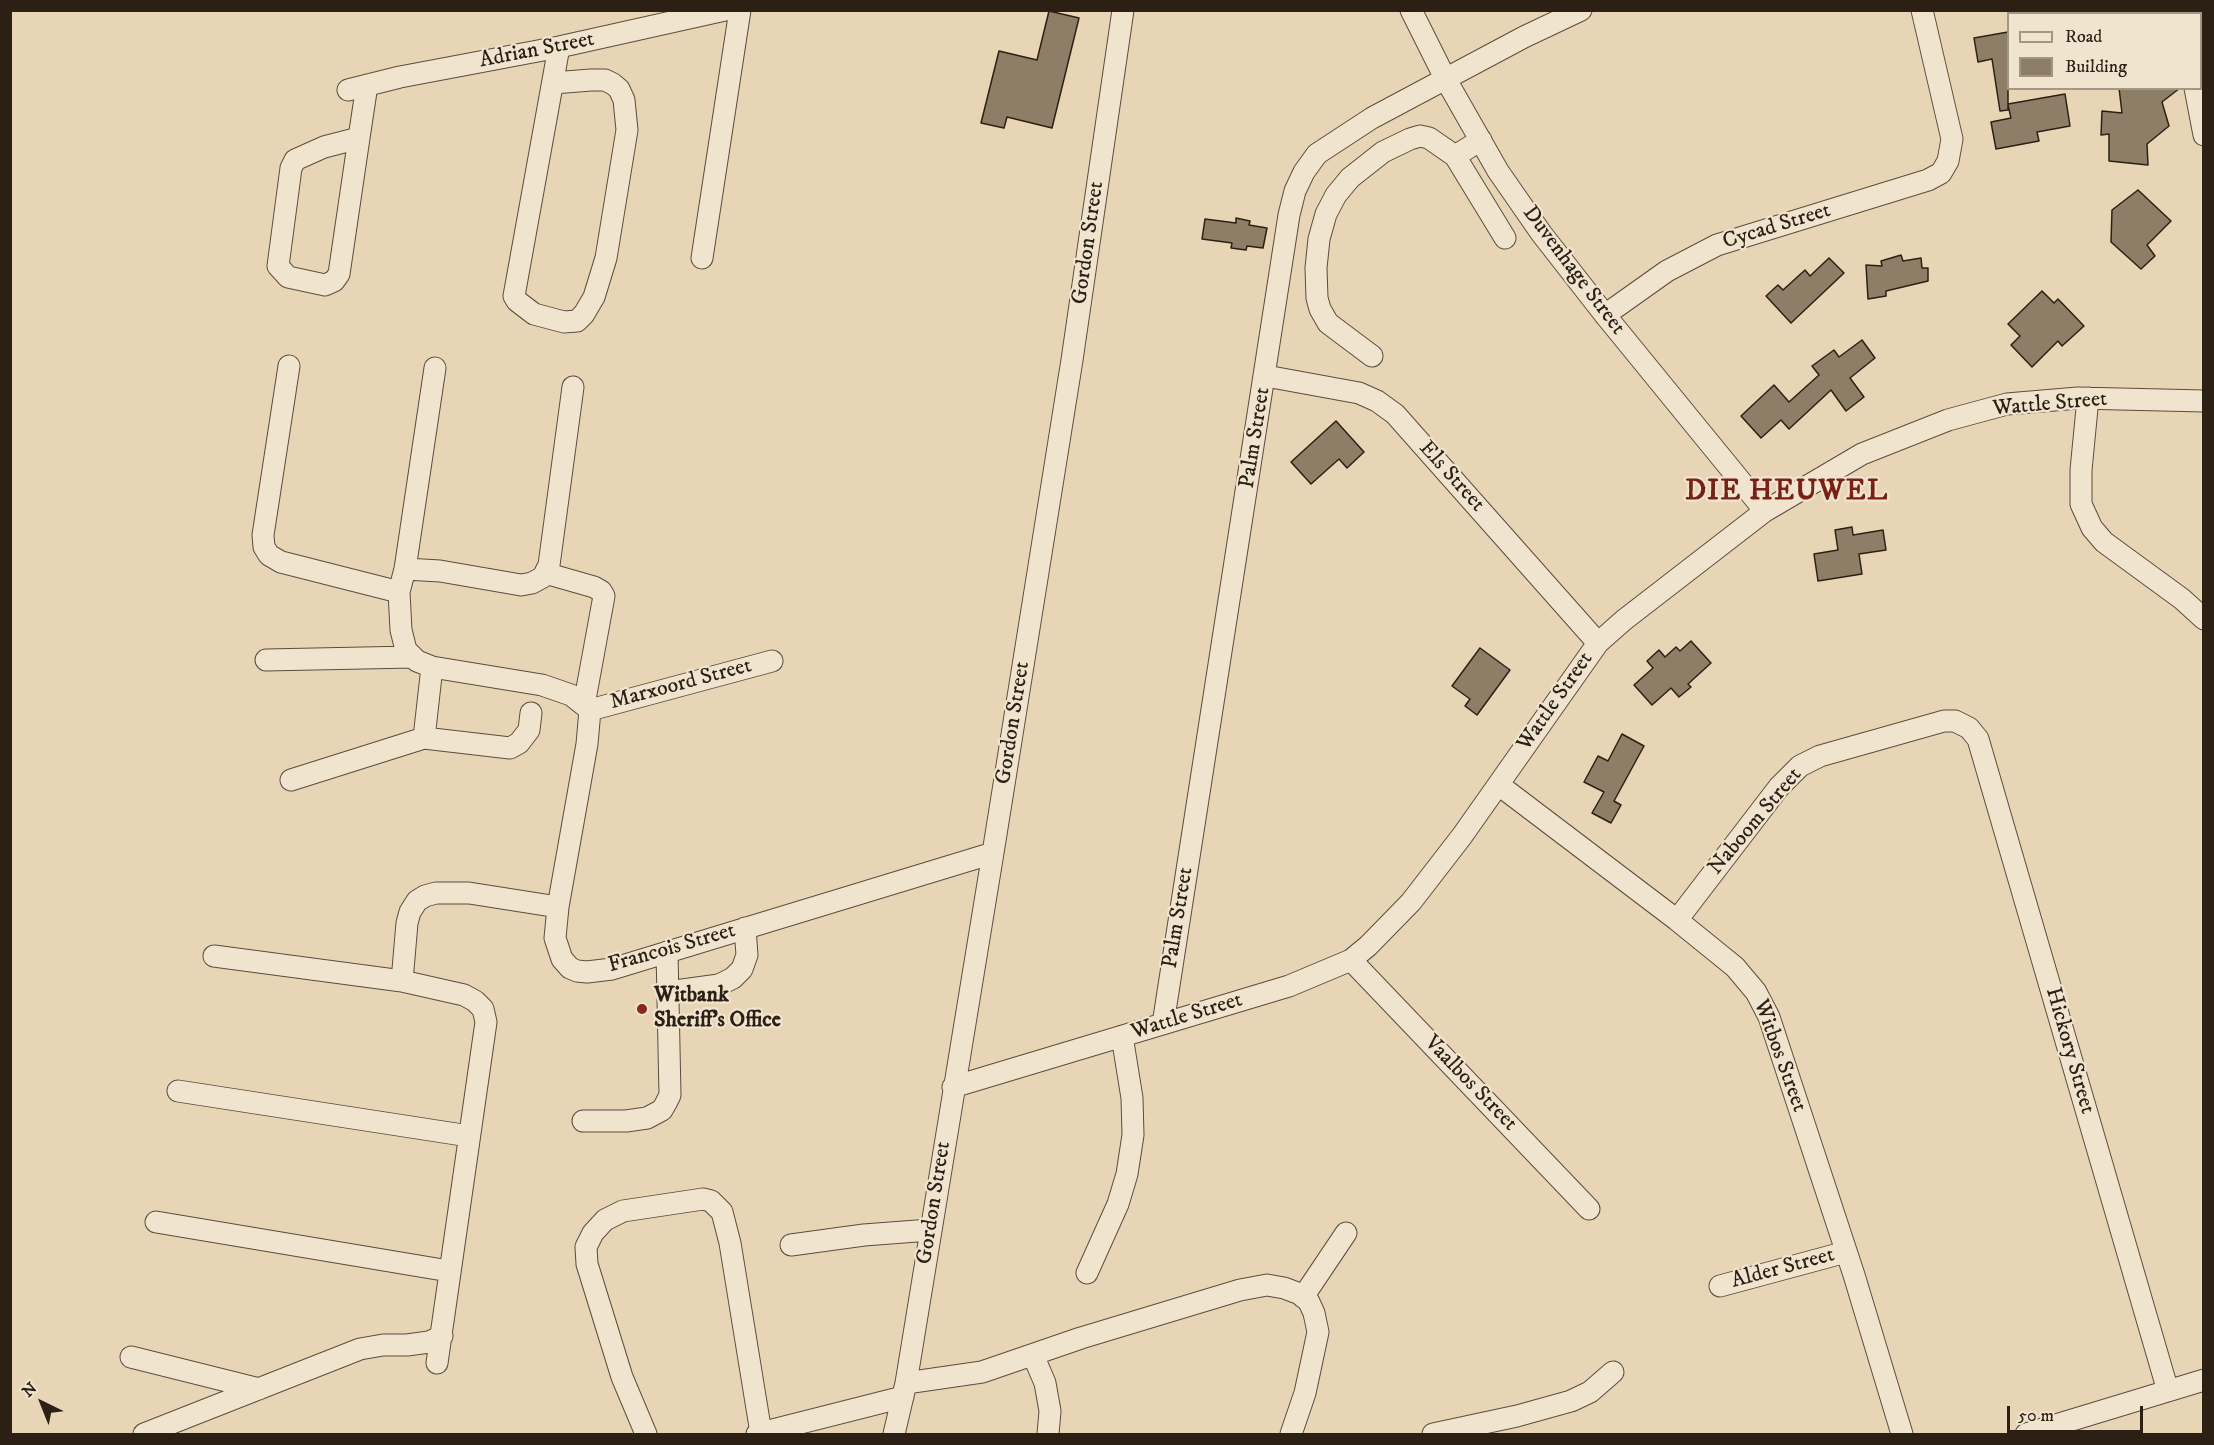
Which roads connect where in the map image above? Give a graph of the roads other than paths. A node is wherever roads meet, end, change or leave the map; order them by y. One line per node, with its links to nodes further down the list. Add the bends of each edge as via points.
1 (725, 10): 7 (street, Adrian Street)
2 (740, 10): 16 (street)
3 (1123, 10): 41 (street, Gordon Street)
4 (1411, 10): 8 (street, Duvenhage Street)
5 (1581, 10): 8 (street, Palm Street)
6 (1922, 10): 17 (street, Cycad Street, via 1952,139 1951,154 1941,173 1716,245 1667,271)
7 (559, 47): 9 (street); 12 (street, Adrian Street, via 358,87)
8 (1445, 78): 13 (street, Duvenhage Street); 21 (street, Palm Street, via 1317,154 1304,172 1289,215)
9 (553, 83): 9 (street, via 514,296 534,314 564,322 577,321 594,297 606,258 627,130 624,100 613,84 604,80)
10 (2195, 90): 11 (street)
11 (2204, 135)
12 (359, 138): 12 (street, via 339,274 325,285 288,277 278,266 295,160)
13 (1481, 140): 14 (street); 17 (street, Duvenhage Street, via 1541,233)
14 (1455, 156): 15 (street); 18 (street, via 1429,138 1410,139 1383,152 1350,178 1326,214 1316,268 1320,309 1328,323)
15 (1505, 238)
16 (702, 258)
17 (1605, 315): 25 (street, Duvenhage Street)
18 (1372, 356)
19 (290, 366): 28 (street, via 264,547 281,562)
20 (435, 368): 26 (street)
21 (1266, 376): 30 (street, Els Street, via 1359,393 1395,414); 50 (street, Palm Street)
22 (573, 387): 27 (street)
23 (2088, 398): 24 (street, Wattle Street); 25 (street, Wattle Street, via 2007,404 1948,420 1862,454); 29 (street, via 2081,504 2092,528 2104,542)
24 (2204, 401)
25 (1765, 512): 30 (street, Wattle Street)
26 (405, 569): 27 (street, via 521,585 532,583); 28 (street)
27 (545, 573): 35 (street, Francois Street, via 594,587 604,596)
28 (399, 592): 31 (street, via 401,630)
29 (2204, 619)
30 (1598, 643): 40 (street, Wattle Street)
31 (412, 657): 32 (street); 34 (street)
32 (266, 660)
33 (772, 661): 35 (street, Marxoord Street)
34 (432, 667): 35 (street, via 542,686 571,695); 38 (street)
35 (587, 707): 42 (street, Francois Street, via 587,744)
36 (531, 713): 38 (street, via 529,730 510,748)
37 (1955, 721): 43 (street, Naboom Street, via 1820,756 1800,766 1779,787); 74 (street, Hickory Street, via 1969,728 1978,739)
38 (424, 738): 39 (street)
39 (291, 780)
40 (1499, 785): 43 (street, Witbos Street); 47 (street, Wattle Street, via 1411,902)
41 (993, 853): 44 (street, Francois Street); 52 (street, Gordon Street)
42 (558, 907): 45 (street, Francois Street, via 558,951 576,971 612,969); 48 (street, via 469,893 425,896 417,901 407,923)
43 (1677, 920): 61 (street, Witbos Street, via 1735,967 1764,1005)
44 (746, 928): 45 (street, Francois Street); 49 (street, via 747,955 742,969 733,978 719,985)
45 (667, 952): 49 (street)
46 (214, 956): 48 (street)
47 (1351, 960): 50 (street, Wattle Street, via 1289,986); 56 (street, Vaalbos Street)
48 (402, 981): 55 (street, via 464,995 483,1009 486,1022)
49 (668, 992): 54 (street, via 670,1095 662,1110 647,1118 626,1121)
50 (1162, 1024): 51 (street, Wattle Street)
51 (1122, 1036): 52 (street, Wattle Street); 63 (street, via 1132,1098 1127,1174)
52 (953, 1087): 58 (street, Gordon Street)
53 (178, 1090): 55 (street)
54 (583, 1121)
55 (469, 1136): 62 (street)
56 (1589, 1209)
57 (156, 1222): 62 (street)
58 (930, 1230): 60 (street); 73 (street, Gordon Street)
59 (1346, 1233): 65 (street)
60 (791, 1245)
61 (1846, 1252): 64 (street, Alder Street); 82 (street, Witbos Street)
62 (449, 1271): 66 (street)
63 (1088, 1273)
64 (1720, 1286)
65 (1303, 1297): 67 (street, via 1284,1288 1267,1286 1240,1290); 80 (street, via 1310,1302 1318,1332 1305,1393)
66 (442, 1336): 69 (street); 72 (street, via 429,1342 360,1349)
67 (1033, 1355): 73 (street, via 982,1372); 79 (street, via 1045,1383 1050,1411)
68 (131, 1357): 72 (street)
69 (437, 1363)
70 (1613, 1372): 81 (street, via 1590,1392 1571,1401)
71 (2204, 1380): 74 (street)
72 (259, 1389): 75 (street)
73 (904, 1390): 77 (street); 78 (street, Gordon Street)
74 (2168, 1391): 83 (street)
75 (144, 1434)
76 (646, 1434): 77 (street, via 618,1366 587,1264 586,1246 605,1220 623,1211 703,1199 722,1212 730,1243)
77 (759, 1434)
78 (894, 1434)
79 (1048, 1434)
80 (1291, 1434)
81 (1432, 1434)
82 (1902, 1434)
83 (2026, 1434)

